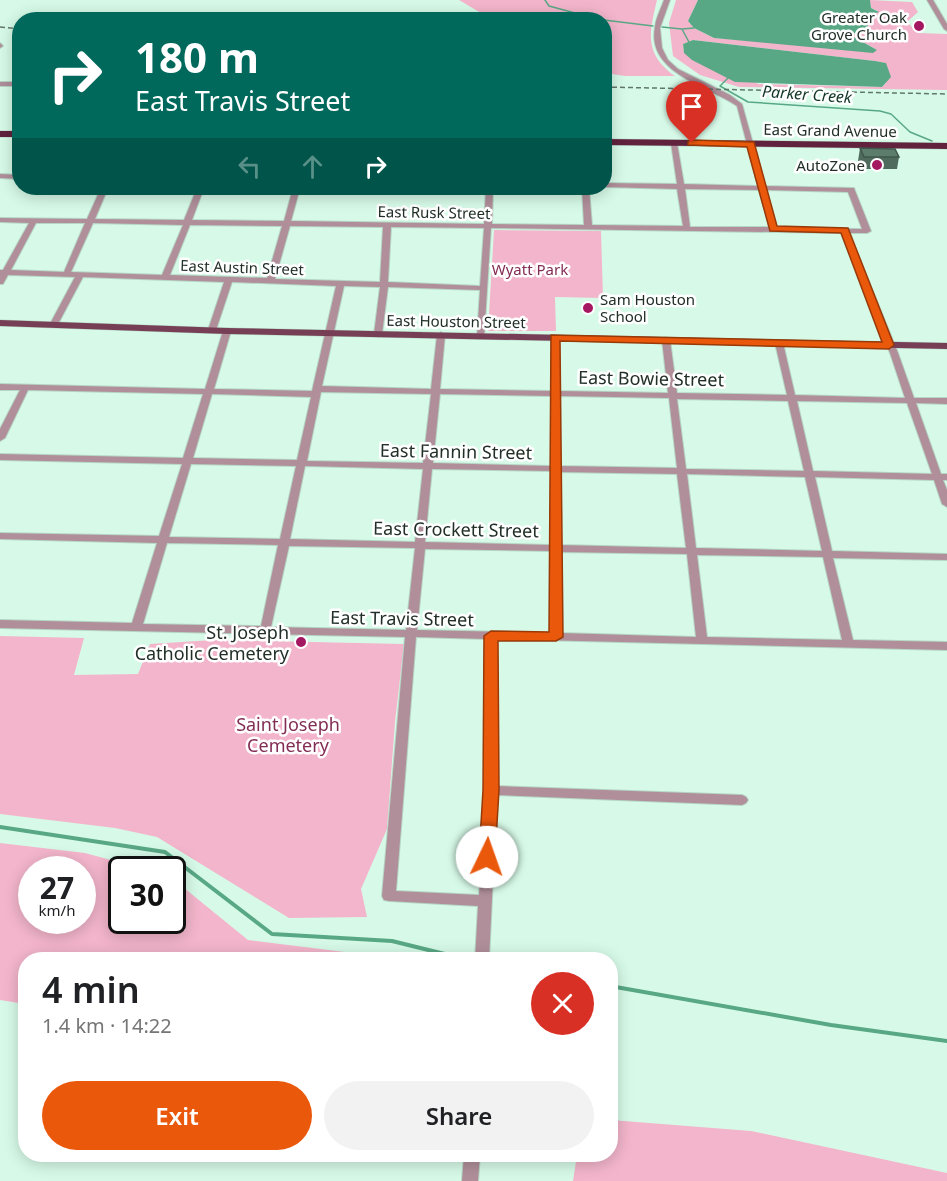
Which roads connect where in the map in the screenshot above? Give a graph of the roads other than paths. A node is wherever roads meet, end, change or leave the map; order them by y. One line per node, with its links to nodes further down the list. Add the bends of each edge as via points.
1 (667, 0): 6 (street, via 657,31 662,57 676,70 740,105)
2 (930, 0): 3 (street)
3 (947, 29)
4 (612, 142): 5 (highway, East Grand Avenue)
5 (674, 143): 6 (highway, East Grand Avenue); 9 (street)
6 (750, 144): 7 (highway, East Grand Avenue); 10 (street)
7 (947, 146)
8 (612, 185): 9 (street)
9 (681, 186): 10 (street); 24 (street)
10 (761, 187): 25 (street); 26 (street, East Rusk Street, via 851,190 867,231)
11 (102, 195): 18 (street)
12 (198, 195): 19 (street)
13 (295, 195): 20 (street)
14 (490, 195): 22 (street)
15 (586, 195): 23 (street)
16 (0, 219): 17 (street, East Rusk Street)
17 (34, 220): 18 (street, East Rusk Street); 27 (street)
18 (89, 221): 19 (street, East Rusk Street); 28 (street)
19 (186, 222): 20 (street, East Rusk Street); 30 (street)
20 (286, 223): 21 (street, East Rusk Street); 33 (street)
21 (387, 225): 22 (street, East Rusk Street); 35 (street)
22 (488, 227): 23 (street, East Rusk Street); 36 (street)
23 (588, 228): 24 (street, East Rusk Street)
24 (687, 229): 25 (street, East Rusk Street)
25 (773, 229): 26 (street, East Rusk Street)
26 (844, 231): 48 (street)
27 (3, 272): 28 (street, East Austin Street); 32 (street)
28 (66, 274): 29 (street, East Austin Street)
29 (80, 275): 30 (street, East Austin Street); 38 (street)
30 (165, 278): 31 (street, East Austin Street)
31 (229, 280): 33 (street, East Austin Street); 39 (street)
32 (0, 282)
33 (270, 282): 34 (street, East Austin Street)
34 (340, 284): 35 (street, East Austin Street); 41 (street)
35 (384, 285): 36 (street, East Austin Street); 42 (street)
36 (483, 288): 44 (street)
37 (0, 323): 38 (main road, East Houston Street)
38 (54, 324): 39 (main road, East Houston Street)
39 (212, 330): 40 (main road, East Houston Street)
40 (227, 331): 41 (main road, East Houston Street); 53 (street)
41 (330, 333): 42 (main road, East Houston Street); 54 (street)
42 (378, 334): 43 (main road, East Houston Street)
43 (441, 335): 44 (main road, East Houston Street); 52 (street)
44 (481, 336): 45 (main road, East Houston Street)
45 (555, 338): 46 (main road, East Houston Street); 55 (street)
46 (666, 340): 47 (main road, East Houston Street); 56 (street)
47 (779, 343): 48 (main road, East Houston Street); 57 (street)
48 (889, 345): 49 (main road, East Houston Street); 58 (street)
49 (947, 346)
50 (0, 387): 51 (street, East Bowie Street)
51 (25, 388): 53 (street, East Bowie Street); 60 (street)
52 (436, 390): 54 (street, East Bowie Street); 55 (street, East Bowie Street); 64 (street)
53 (208, 392): 54 (street, East Bowie Street); 62 (street)
54 (317, 392): 63 (street)
55 (555, 392): 56 (street, East Bowie Street); 65 (street)
56 (672, 394): 57 (street, East Bowie Street); 66 (street)
57 (791, 398): 58 (street, East Bowie Street); 67 (street)
58 (912, 400): 59 (street, East Bowie Street); 68 (street)
59 (947, 401)
60 (0, 438)
61 (0, 457): 62 (street, East Fannin Street)
62 (187, 462): 63 (street, East Fannin Street); 71 (street)
63 (301, 464): 64 (street, East Fannin Street); 72 (street)
64 (428, 467): 65 (street, East Fannin Street); 73 (street)
65 (555, 469): 66 (street, East Fannin Street); 74 (street)
66 (682, 472): 67 (street, East Fannin Street); 75 (street)
67 (809, 474): 68 (street, East Fannin Street); 76 (street)
68 (943, 477): 69 (street)
69 (947, 504)
70 (0, 536): 71 (street, East Crockett Street)
71 (163, 540): 72 (street, East Crockett Street); 79 (street)
72 (284, 542): 73 (street, East Crockett Street); 80 (street)
73 (420, 545): 74 (street, East Crockett Street); 81 (street)
74 (556, 548): 75 (street, East Crockett Street); 83 (street)
75 (691, 551): 76 (street, East Crockett Street); 84 (street)
76 (827, 554): 77 (street, East Crockett Street); 85 (street)
77 (947, 557)
78 (0, 624): 79 (street, East Travis Street)
79 (136, 628): 80 (street, East Travis Street)
80 (265, 631): 81 (street, East Travis Street)
81 (411, 635): 82 (street, East Travis Street); 89 (street, via 389,896)
82 (491, 636): 83 (street, East Travis Street); 87 (street)
83 (556, 637): 84 (street, East Travis Street)
84 (702, 640): 85 (street, East Travis Street)
85 (848, 644): 86 (street, East Travis Street)
86 (947, 646)
87 (491, 790): 88 (street); 89 (street)
88 (742, 800)
89 (485, 902): 90 (street)
90 (482, 952)
91 (471, 1162): 92 (street)
92 (470, 1181)

